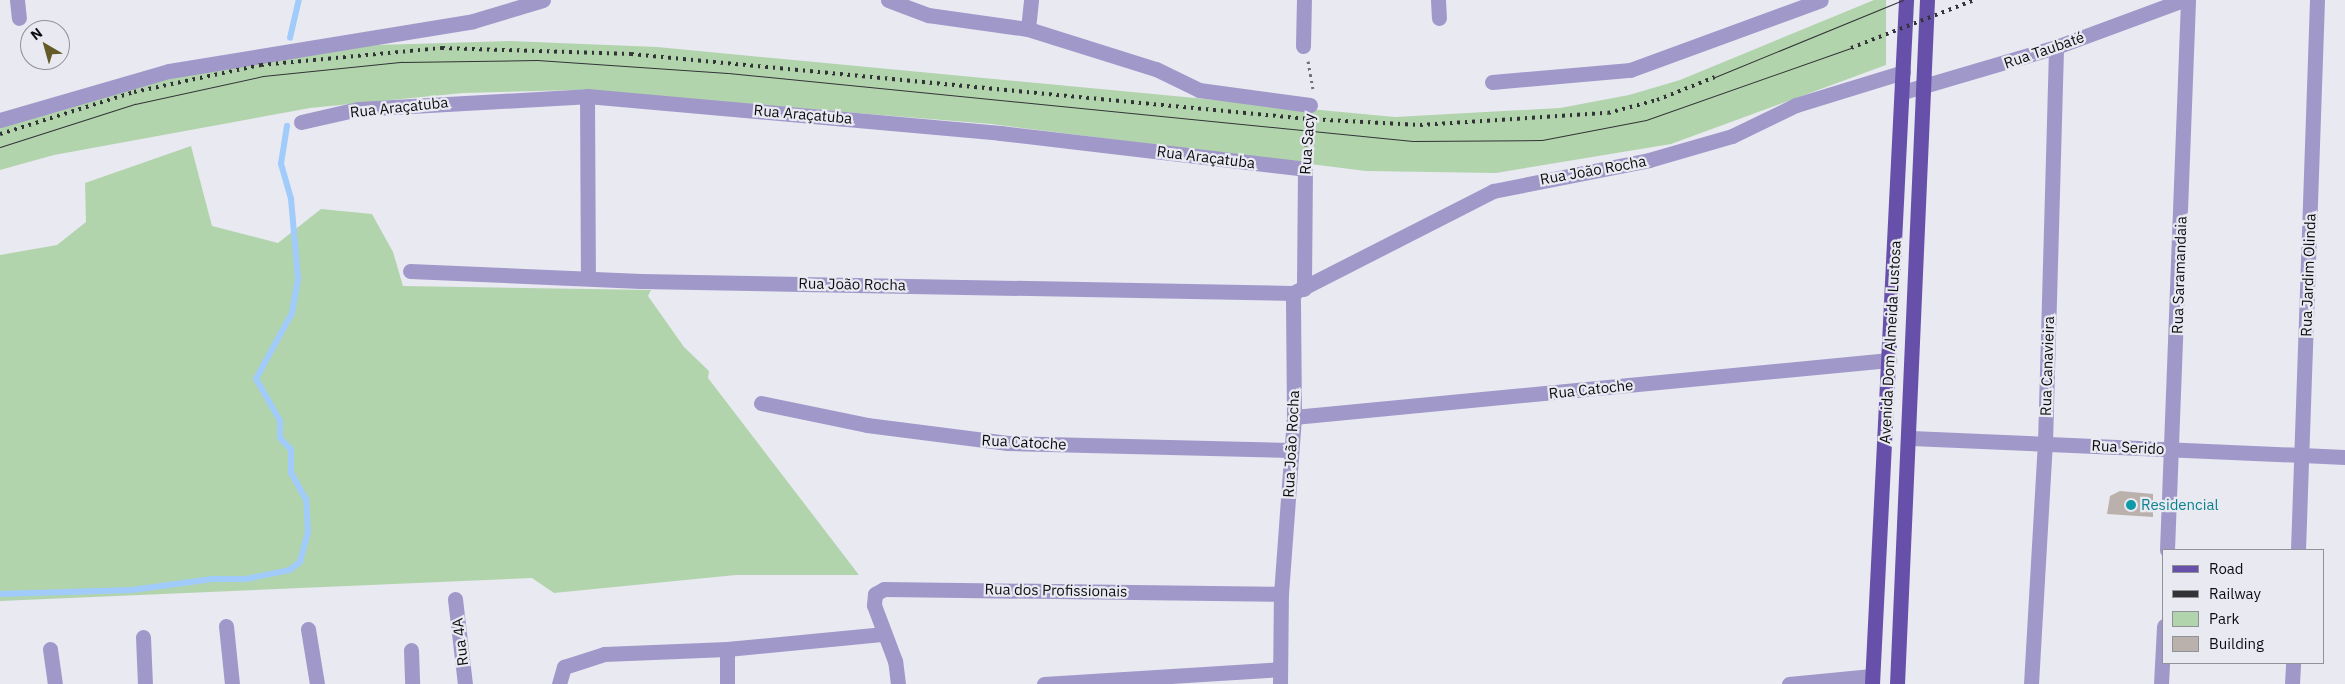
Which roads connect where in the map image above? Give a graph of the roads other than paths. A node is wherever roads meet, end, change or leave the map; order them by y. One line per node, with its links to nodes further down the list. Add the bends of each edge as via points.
1 (17, 0): 13 (street)
2 (543, 0): 24 (street, via 473,21 170,71)
3 (888, 0): 15 (street, via 928,15)
4 (1031, 0): 15 (street)
5 (1304, 0): 16 (street)
6 (1438, 0): 14 (street)
7 (1821, 0): 19 (street, via 1630,70)
8 (1906, 0): 18 (main road, Avenida Dom Almeida Lustosa)
9 (1927, 0): 20 (main road, Avenida Dom Almeida Lustosa)
10 (2183, 0): 17 (street, Rua Taubaté)
11 (2188, 0): 36 (street, Rua Saramandaia)
12 (2317, 0): 37 (street, Rua Jardim Olinda)
13 (19, 18)
14 (1439, 18)
15 (1028, 30): 23 (street, via 1156,68 1199,90)
16 (1303, 46)
17 (2056, 47): 20 (street, Rua Taubaté); 34 (street, Rua Canavieira)
18 (1903, 72): 21 (main road, Avenida Dom Almeida Lustosa); 29 (street, Rua João Rocha, via 1796,105 1732,136 1668,155 1492,191)
19 (1492, 82)
20 (1924, 88): 21 (street, Rua Taubaté); 33 (main road, Avenida Dom Almeida Lustosa)
21 (1903, 92): 30 (main road, Avenida Dom Almeida Lustosa)
22 (587, 96): 25 (street, Rua Araçatuba, via 358,109); 26 (street, Rua Araçatuba, via 1000,133); 28 (street)
23 (1310, 105)
24 (0, 120)
25 (301, 122)
26 (1305, 169): 29 (street, Rua Sacy)
27 (410, 272): 28 (street, Rua João Rocha)
28 (588, 277): 29 (street, Rua João Rocha)
29 (1298, 291): 32 (street, Rua João Rocha)
30 (1889, 360): 32 (street, Rua Catoche); 53 (main road, Avenida Dom Almeida Lustosa)
31 (761, 403): 35 (street, Rua Catoche, via 867,425 1008,443)
32 (1294, 418): 35 (street, Rua João Rocha)
33 (1911, 438): 34 (street, Rua Serido); 65 (main road, Avenida Dom Almeida Lustosa)
34 (2045, 443): 36 (street, Rua Serido); 66 (street, Rua Canavieira)
35 (1291, 450): 41 (street, Rua João Rocha)
36 (2172, 450): 37 (street, Rua Serido); 39 (street, Rua Saramandaia)
37 (2303, 455): 38 (street, Rua Serido); 40 (street, Rua Jardim Olinda)
38 (2345, 457)
39 (2167, 549)
40 (2298, 549)
41 (1281, 594): 45 (street, Rua dos Profissionais, via 884,589 875,594 874,605); 52 (street, Rua João Rocha)
42 (455, 599): 60 (street, Rua 4A)
43 (226, 626): 57 (street)
44 (308, 629): 58 (street)
45 (884, 634): 48 (street); 62 (street, Rua dos Profissionais)
46 (143, 637): 56 (street)
47 (50, 649): 55 (street)
48 (727, 649): 54 (street, via 604,654 573,662); 61 (street)
49 (411, 650): 59 (street)
50 (2162, 664): 67 (street)
51 (2293, 664): 68 (street)
52 (1280, 677): 63 (street)
53 (1872, 680): 64 (street)
54 (559, 681)
55 (55, 684)
56 (146, 684)
57 (232, 684)
58 (317, 684)
59 (412, 684)
60 (465, 684)
61 (726, 684)
62 (898, 684)
63 (1044, 684)
64 (1789, 684)
65 (1897, 684)
66 (2032, 684)
67 (2161, 684)
68 (2292, 684)

